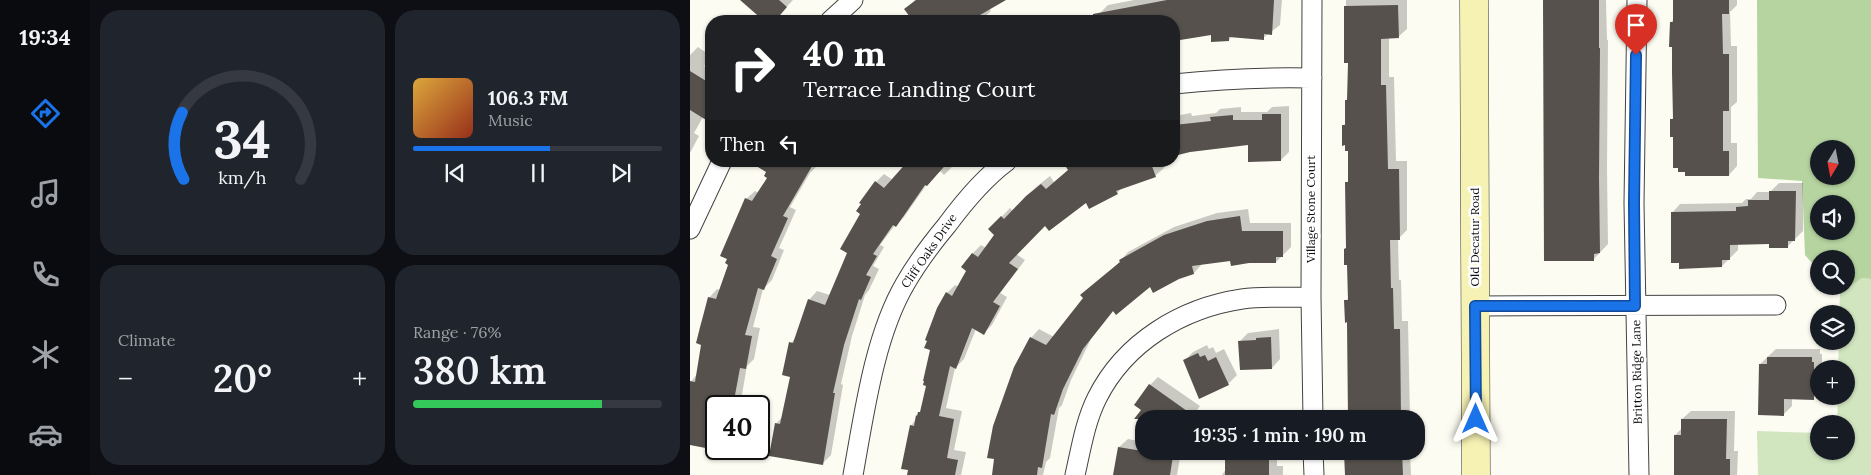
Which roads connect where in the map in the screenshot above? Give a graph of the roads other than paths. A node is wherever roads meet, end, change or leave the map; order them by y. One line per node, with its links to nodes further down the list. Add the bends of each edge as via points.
1 (853, 0): 5 (street)
2 (1312, 0): 6 (street, Village Stone Court)
3 (1474, 0): 13 (street, Old Decatur Road)
4 (1637, 0): 14 (street, Britton Ridge Lane)
5 (837, 15)
6 (1312, 78): 7 (street, via 1259,76); 11 (street, Village Stone Court)
7 (1180, 83)
8 (719, 167): 10 (street)
9 (1000, 167): 17 (street, Cliff Oaks Drive, via 962,204 904,285 884,332 871,380)
10 (690, 229)
11 (1311, 297): 15 (street, Village Stone Court); 18 (street, via 1244,299 1208,306 1144,339 1119,364 1097,398)
12 (1776, 304): 14 (street)
13 (1475, 306): 14 (street); 20 (street, Old Decatur Road)
14 (1635, 306): 21 (street, Britton Ridge Lane)
15 (1313, 410)
16 (1313, 460): 19 (street)
17 (853, 475)
18 (1075, 475)
19 (1314, 475)
20 (1476, 475)
21 (1639, 475)

